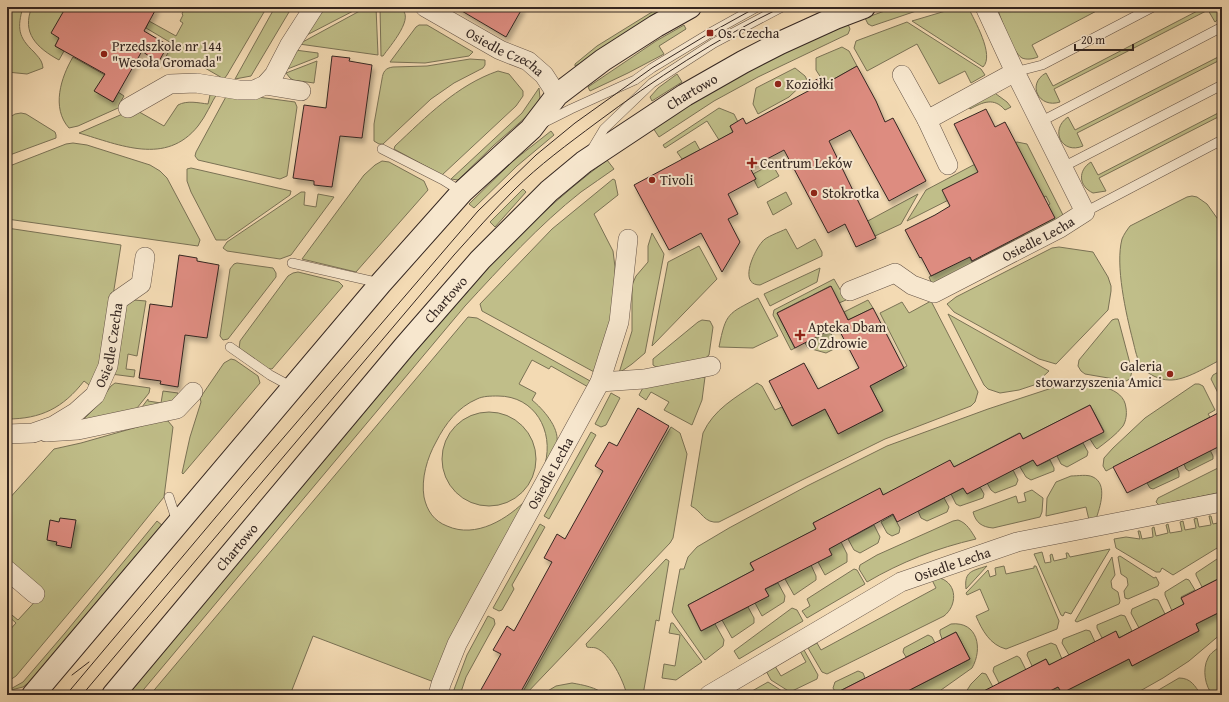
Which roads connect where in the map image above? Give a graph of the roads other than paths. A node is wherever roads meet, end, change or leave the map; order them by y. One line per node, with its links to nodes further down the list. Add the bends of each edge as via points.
1 (314, 7): 12 (street, via 274,75)
2 (425, 7): 15 (street, Osiedle Czecha, via 500,50 528,61 544,75)
3 (690, 7): 15 (street, via 603,60)
4 (757, 7): 19 (lane, via 635,80)
5 (782, 7): 22 (lane, via 714,43 652,83 604,129)
6 (864, 7): 22 (street, Chartowo, via 818,25 685,94)
7 (985, 7): 10 (street, Osiedle Lecha)
8 (1153, 7): 10 (lane, via 1042,65)
9 (1222, 27): 18 (lane)
10 (1015, 72): 17 (street); 18 (street, Osiedle Lecha)
11 (902, 75): 17 (street)
12 (265, 85): 14 (street); 16 (street, via 254,90 239,90 196,83 170,84)
13 (1222, 85): 24 (lane)
14 (301, 91)
15 (557, 94): 19 (street)
16 (128, 108)
17 (927, 120): 23 (street)
18 (1040, 122): 24 (street, Osiedle Lecha)
19 (530, 129): 25 (street)
20 (1222, 140): 26 (lane)
21 (382, 149): 25 (lane)
22 (584, 162): 45 (street, Chartowo, via 549,191 475,266 404,346)
23 (948, 165)
24 (1063, 167): 26 (street, Osiedle Lecha)
25 (462, 192): 30 (street)
26 (1085, 212): 31 (street, Osiedle Lecha, via 1060,228 934,293 912,285 895,273)
27 (628, 239): 34 (street, Osiedle Lecha, via 619,322)
28 (145, 257): 37 (street, Osiedle Czecha, via 141,284 118,300 108,366 95,395 76,412 54,426)
29 (292, 263): 30 (lane)
30 (381, 283): 35 (street)
31 (850, 291)
32 (230, 347): 35 (lane)
33 (711, 366): 34 (street, via 644,379)
34 (600, 382): 46 (street, Osiedle Lecha, via 457,644)
35 (293, 388): 41 (street)
36 (193, 392): 37 (street, Osiedle Czecha, via 177,409 78,430)
37 (32, 433): 38 (street, Osiedle Czecha)
38 (7, 434)
39 (168, 497): 41 (lane)
40 (1222, 502): 47 (street, Osiedle Lecha, via 1017,542 901,582)
41 (178, 525): 44 (street)
42 (7, 570): 43 (street)
43 (34, 594)
44 (33, 695)
45 (113, 695)
46 (438, 695)
47 (709, 695)

